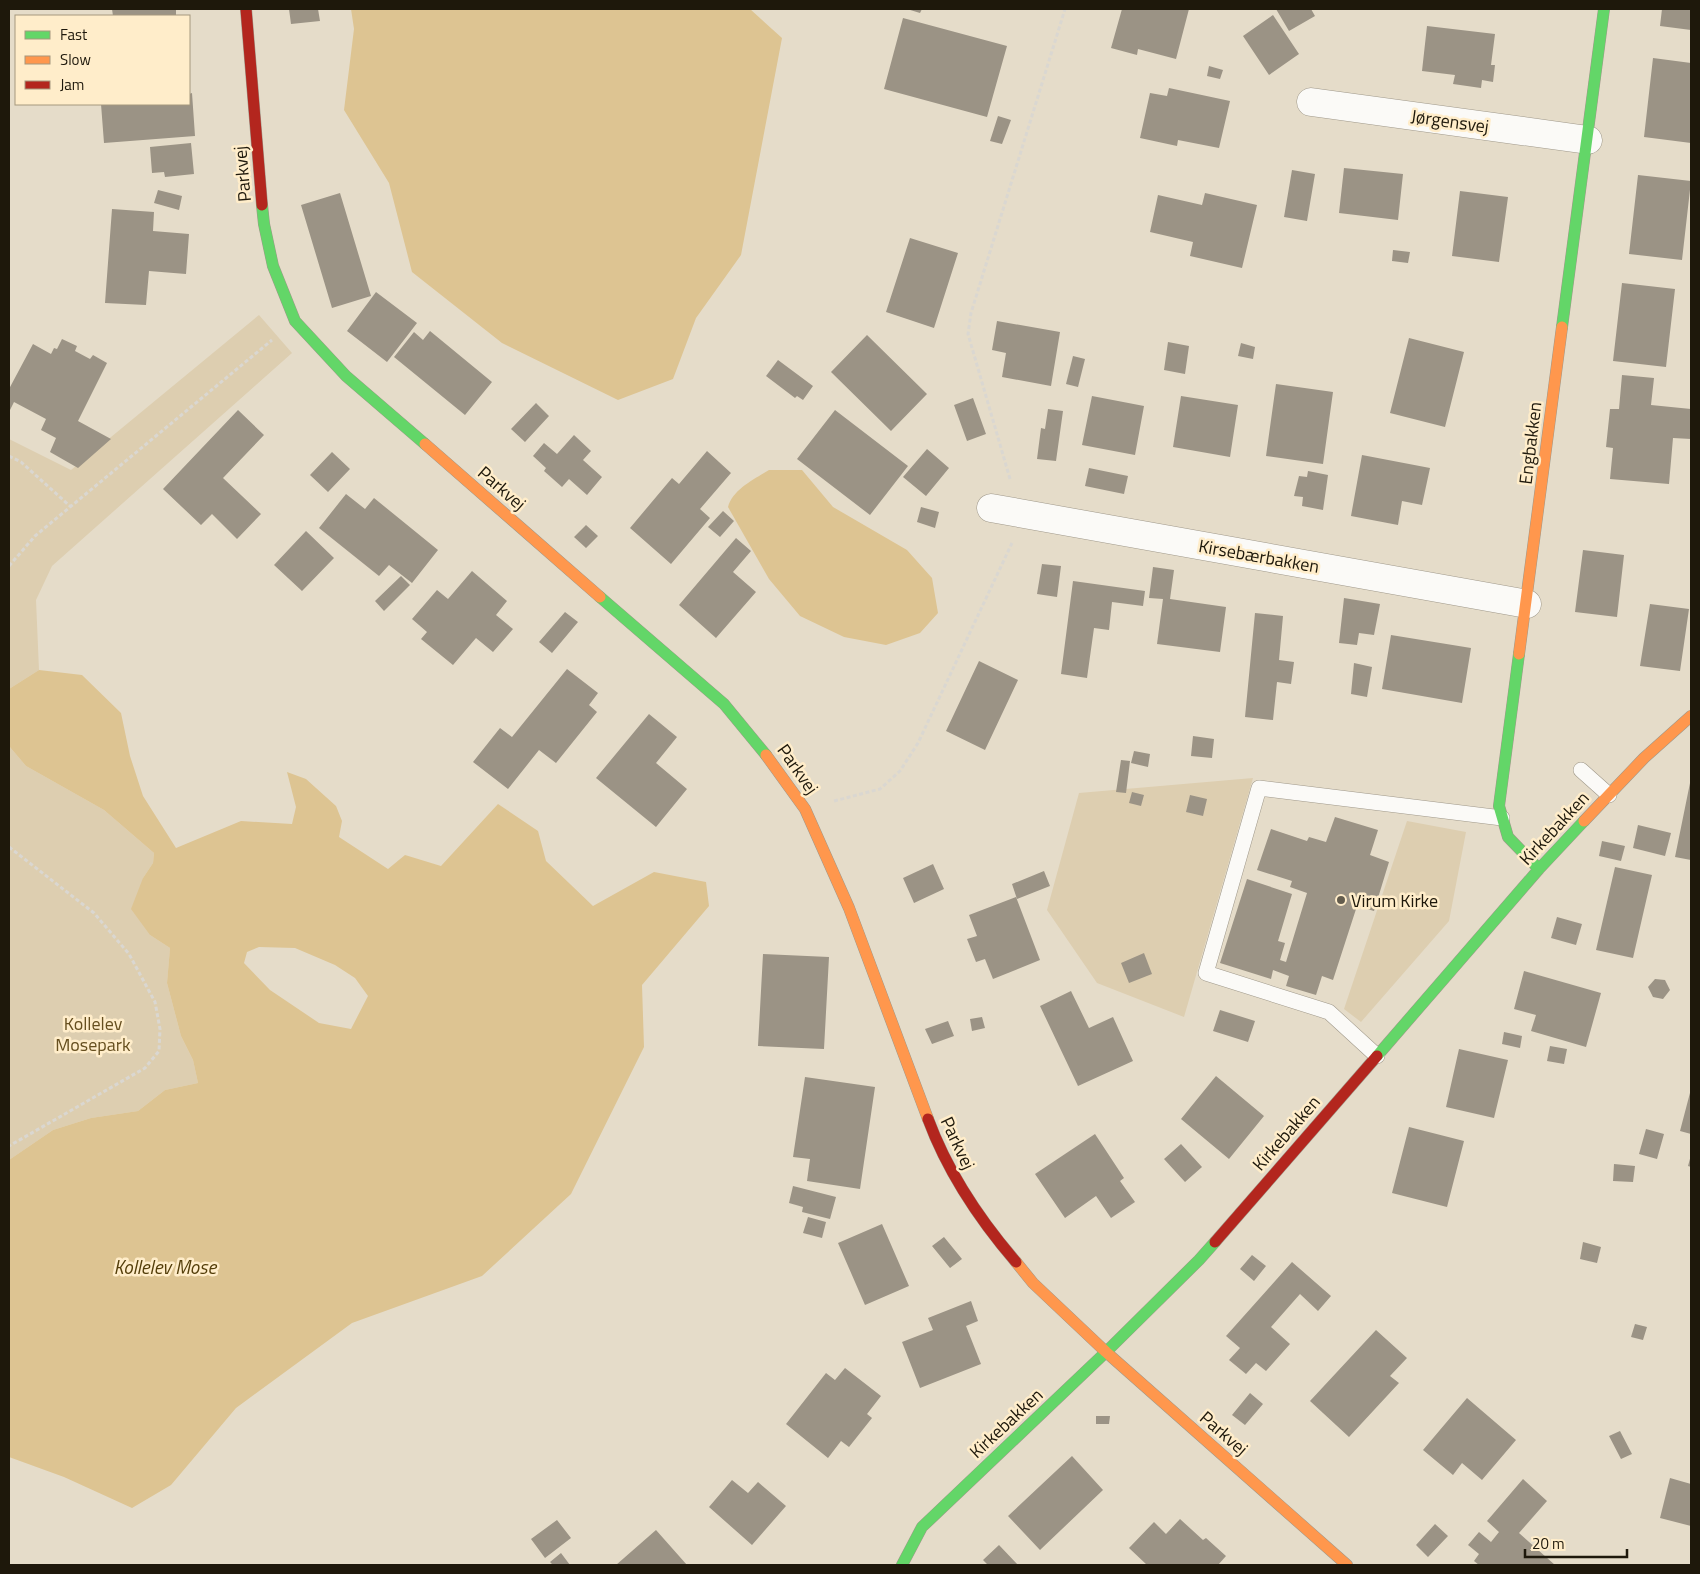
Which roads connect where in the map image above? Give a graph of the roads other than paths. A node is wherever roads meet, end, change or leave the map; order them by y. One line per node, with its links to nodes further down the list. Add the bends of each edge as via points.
1 (246, 9): 13 (street, Parkvej, via 264,224 273,266 295,321 346,376 724,704 769,758 805,809 849,908 932,1130 956,1180 989,1231 1033,1283)
2 (1604, 9): 4 (street, Engbakken)
3 (1311, 102): 4 (street, Jørgensvej)
4 (1588, 140): 6 (street, Engbakken)
5 (991, 508): 6 (street, Kirsebærbakken)
6 (1527, 604): 10 (street, Engbakken, via 1499,806)
7 (1691, 716): 9 (street, Kirkebakken)
8 (1581, 770): 9 (lane)
9 (1608, 795): 11 (street, Kirkebakken)
10 (1502, 818): 11 (street, Engbakken, via 1508,837); 12 (lane, via 1259,788 1206,973 1329,1012)
11 (1539, 869): 12 (street, Kirkebakken)
12 (1377, 1056): 13 (street, Kirkebakken, via 1199,1260)
13 (1106, 1352): 14 (street, Kirkebakken, via 922,1528); 15 (street, Parkvej)
14 (902, 1565)
15 (1347, 1565)

